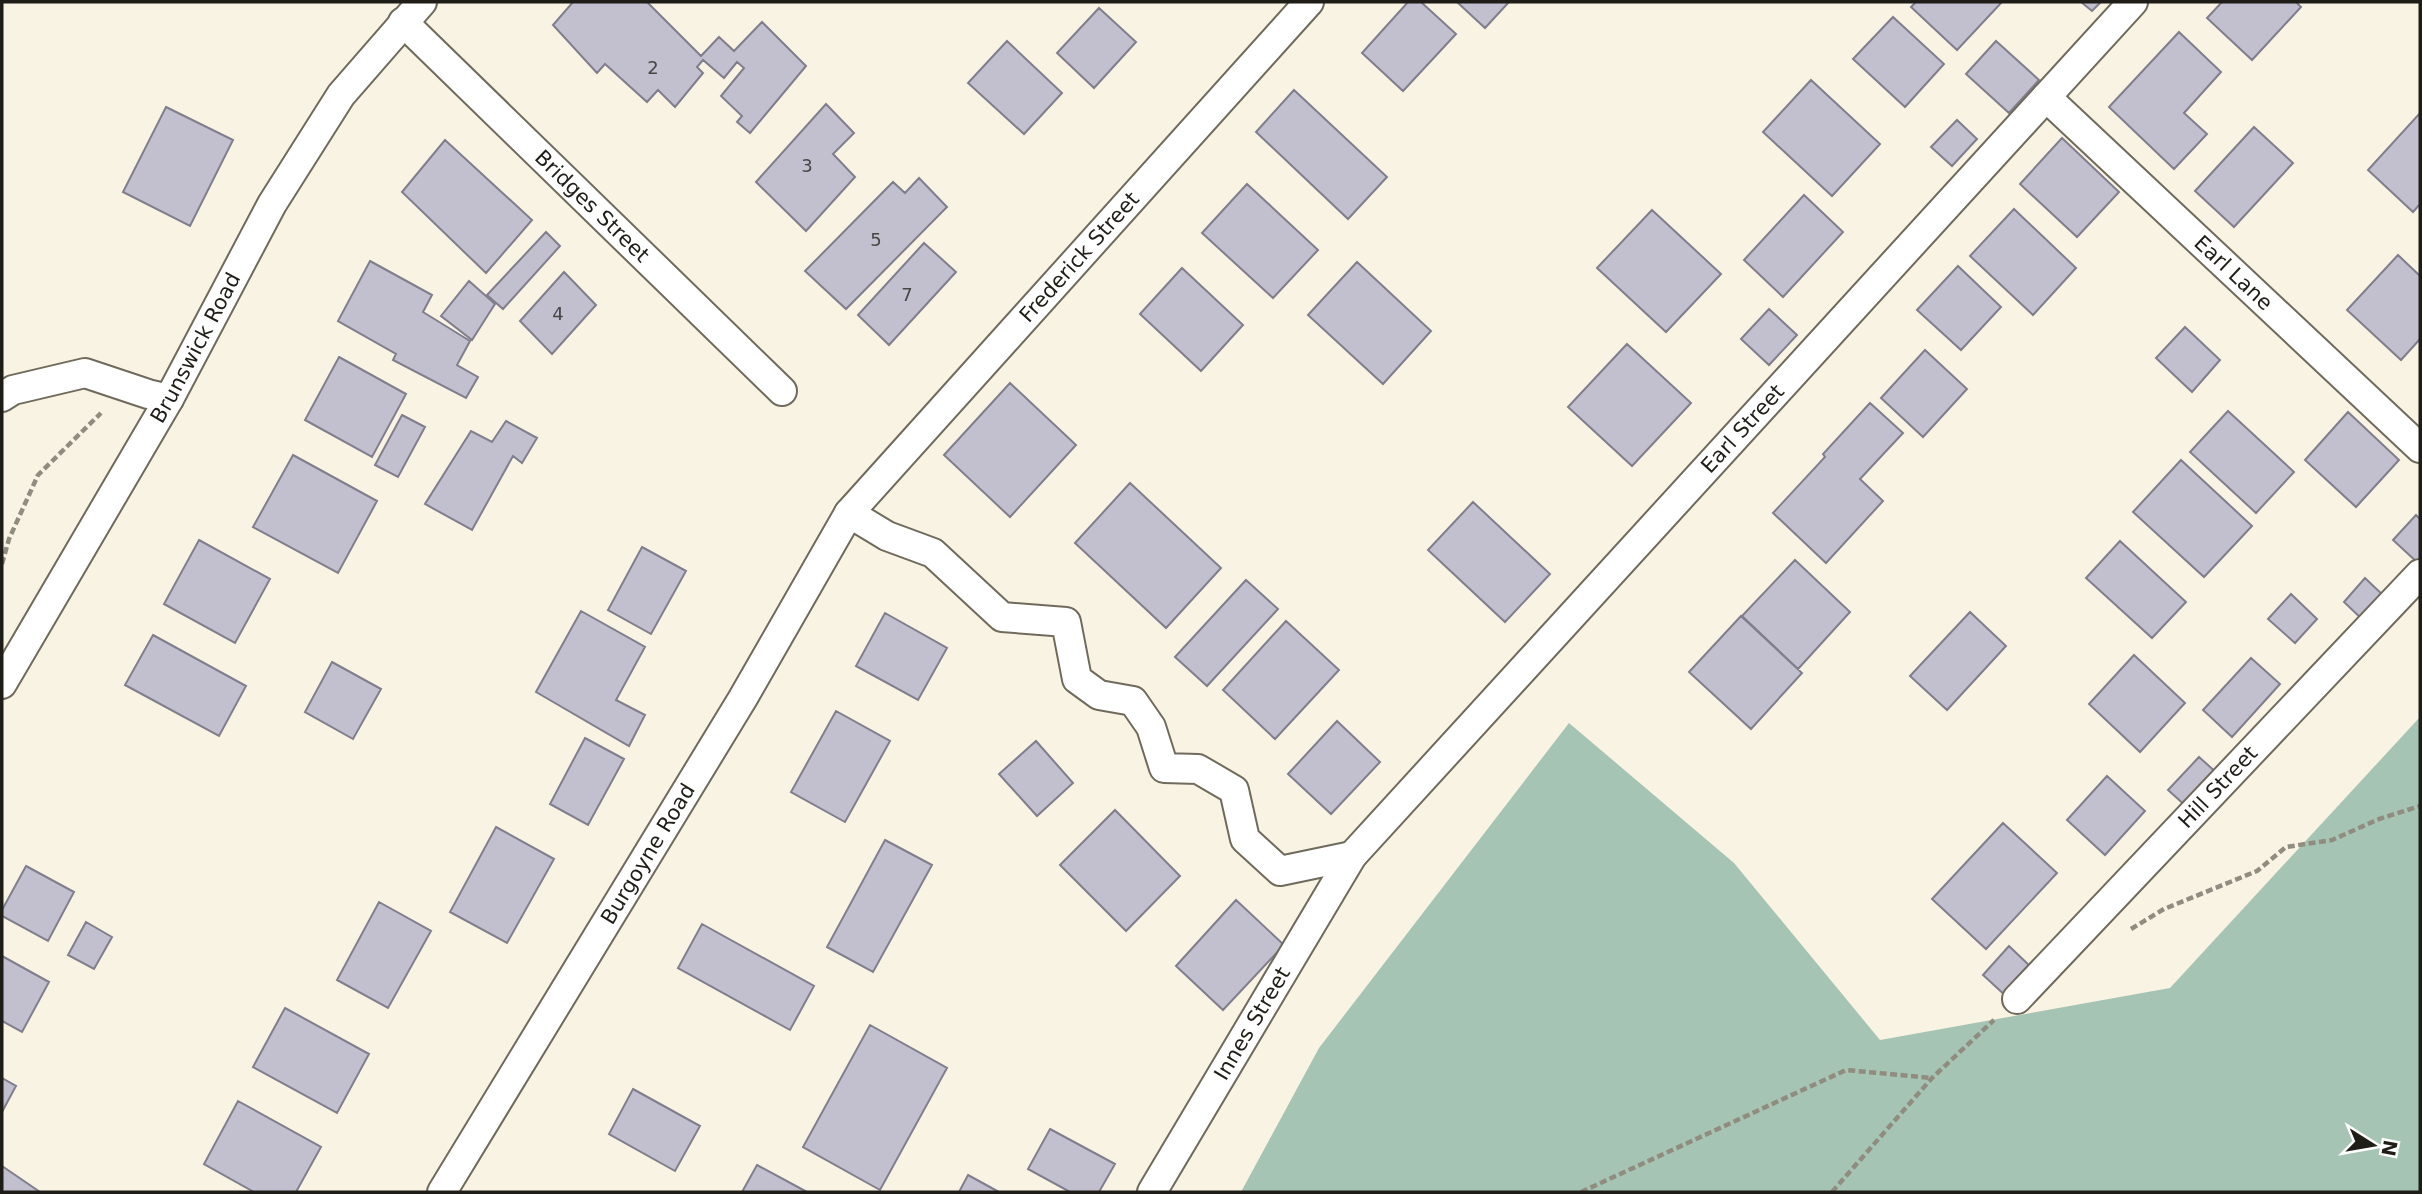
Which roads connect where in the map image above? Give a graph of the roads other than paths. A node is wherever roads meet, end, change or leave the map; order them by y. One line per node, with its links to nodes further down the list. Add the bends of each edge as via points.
1 (1309, 2): 9 (street, Frederick Street)
2 (2133, 2): 4 (street, Earl Street)
3 (413, 12): 5 (street, Bridges Street); 7 (street, Brunswick Road, via 341,95 272,204)
4 (2046, 97): 8 (street, Earl Lane); 12 (street, Earl Street)
5 (782, 391)
6 (2, 397): 7 (street, via 13,390 85,373)
7 (169, 399): 11 (street, Brunswick Road)
8 (2420, 448)
9 (849, 513): 12 (street, via 887,536 933,553 1002,617 1066,621 1077,679 1099,695 1133,701 1150,727 1164,768 1198,769 1234,790 1245,839 1280,871); 14 (street, Burgoyne Road, via 743,698)
10 (2420, 574): 13 (street, Hill Street)
11 (2, 684)
12 (1352, 856): 15 (street, Innes Street)
13 (2017, 999)
14 (442, 1192)
15 (1152, 1192)

